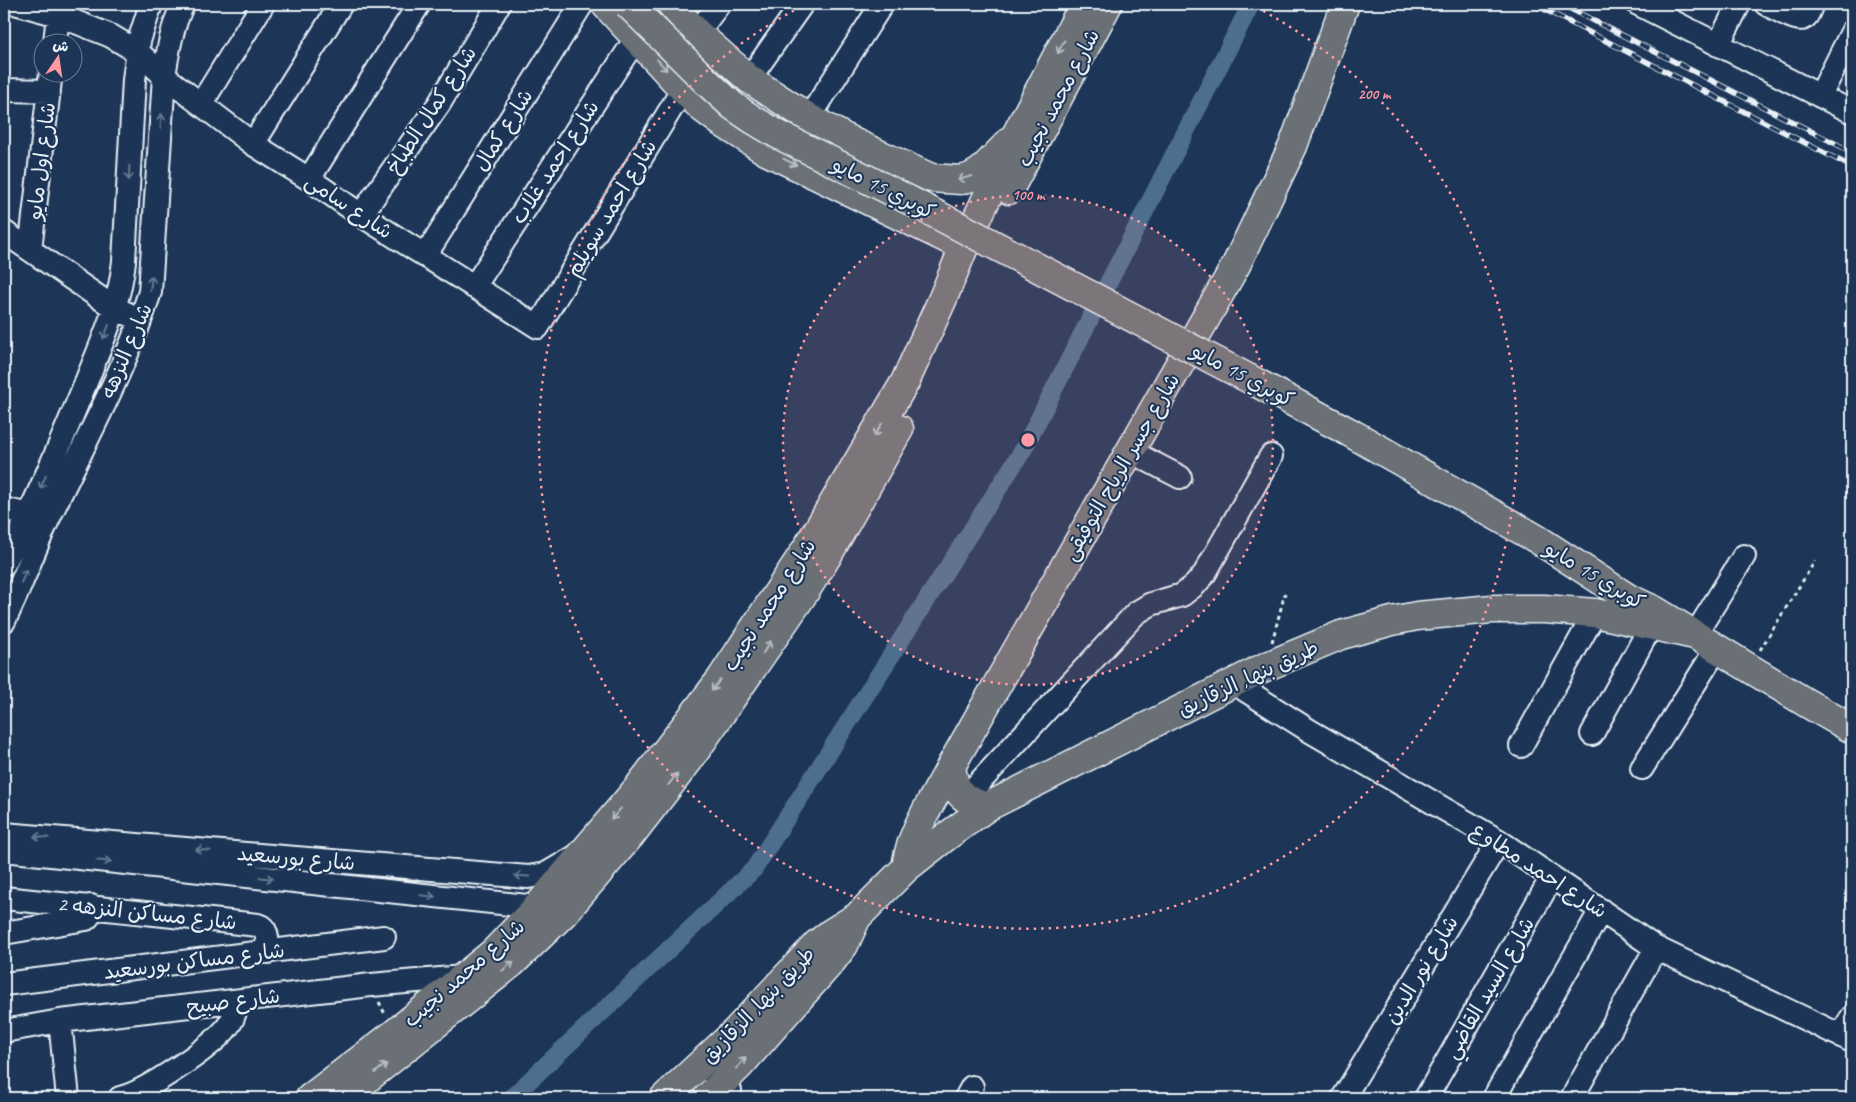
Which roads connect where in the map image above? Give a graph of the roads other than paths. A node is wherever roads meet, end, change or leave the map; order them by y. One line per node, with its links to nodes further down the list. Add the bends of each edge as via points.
1 (19, 4): 23 (street, شارع سامى)
2 (183, 4): 30 (street, شارع النزهه, via 168,48)
3 (264, 4): 36 (street)
4 (341, 4): 40 (street)
5 (419, 4): 41 (street)
6 (499, 4): 42 (street, شارع كمال الطباخ, via 430,117)
7 (582, 4): 46 (street, شارع كمال)
8 (605, 4): 27 (main road)
9 (628, 4): 58 (main road, كوبري 15 مايو, bridge, via 710,85 758,123)
10 (649, 4): 58 (main road, كوبري 15 مايو, via 726,81 788,124 1076,269 1286,381 1401,445)
11 (671, 4): 26 (main road)
12 (719, 4): 26 (street)
13 (802, 4): 31 (street)
14 (882, 4): 38 (street)
15 (1084, 4): 39 (main road, شارع محمد نجيب, one-way to 39)
16 (1108, 4): 59 (main road, شارع محمد نجيب, via 1007,195 890,446)
17 (1345, 4): 53 (main road, شارع جسر الرياح التوفيقى, via 1277,182 1236,266)
18 (1638, 4): 28 (street)
19 (1739, 4): 28 (street)
20 (1766, 4): 21 (street, via 1800,20 1805,18)
21 (1812, 4)
22 (147, 6): 29 (street, شارع النزهه)
23 (58, 15): 24 (street); 29 (street, شارع سامى, via 111,36)
24 (56, 32)
25 (1852, 32): 35 (street)
26 (697, 33): 31 (main road)
27 (637, 37): 33 (main road, one-way to 33); 47 (street, شارع احمد غلاب)
28 (1718, 45): 35 (street)
29 (138, 52): 30 (street, شارع سامى); 48 (street, شارع النزهه, one-way to 48, via 124,261)
30 (164, 76): 36 (street, شارع سامى); 49 (street, شارع النزهه, one-way to 30, via 150,292 153,264)
31 (749, 79): 38 (main road)
32 (50, 82): 34 (street); 45 (street, شارع اول مايو)
33 (683, 89): 44 (main road, one-way to 44, via 721,122 766,151); 50 (street, شارع احمد سويلم)
34 (4, 90)
35 (1820, 96): 37 (street)
36 (201, 104): 40 (street, شارع سامى)
37 (1852, 112)
38 (809, 118): 39 (main road, one-way to 38, via 981,171 966,178 950,180 931,178)
39 (1015, 137): 44 (main road, شارع محمد نجيب)
40 (252, 144): 41 (street, شارع سامى)
41 (309, 179): 42 (street, شارع سامى)
42 (360, 215): 46 (street, شارع سامى)
43 (5, 235): 45 (street)
44 (964, 247): 59 (main road, شارع محمد نجيب, one-way to 59, via 926,338)
45 (30, 250): 48 (street)
46 (425, 256): 47 (street, شارع سامى)
47 (474, 287): 50 (street, شارع سامى)
48 (116, 309): 49 (street); 51 (street, شارع النزهه, one-way to 51)
49 (141, 321): 52 (street, شارع النزهه)
50 (540, 326)
51 (70, 420): 52 (street); 57 (street, شارع النزهه, one-way to 57)
52 (92, 430): 57 (street, شارع النزهه)
53 (1130, 451): 55 (street); 73 (main road, شارع جسر الرياح التوفيقى)
54 (1271, 456): 75 (street, via 1205,573 1195,585 1182,595 1151,604 1136,613)
55 (1180, 477)
56 (4, 508): 57 (street)
57 (37, 520): 61 (street, شارع النزهه); 67 (street, شارع النزهه, one-way to 57)
58 (1540, 533): 62 (main road, كوبري 15 مايو); 66 (main road, كوبري 15 مايو, via 1622,581 1644,599)
59 (817, 553): 63 (main road, شارع محمد نجيب)
60 (1744, 556): 68 (street)
61 (5, 559)
62 (1578, 566): 64 (main road, via 1581,574 1579,591); 66 (main road, كوبري 15 مايو)
63 (796, 586): 79 (main road, شارع محمد نجيب, one-way to 79); 99 (main road, شارع محمد نجيب, one-way to 63, via 512,963 565,912 689,760)
64 (1564, 610): 65 (main road, طريق بنها, الزقازيق); 69 (main road, طريق بنها, الزقازيق, via 1492,609 1401,619 1341,635)
65 (1595, 613): 66 (main road, طريق بنها, الزقازيق); 72 (street)
66 (1653, 617): 68 (main road, طريق بنها, الزقازيق); 71 (street)
67 (4, 620)
68 (1706, 641): 70 (main road, طريق بنها, الزقازيق); 74 (street)
69 (1234, 683): 75 (main road, طريق بنها, الزقازيق); 77 (street, شارع احمد مطاوع)
70 (1852, 729)
71 (1592, 734)
72 (1521, 746)
73 (951, 766): 75 (main road, via 957,791); 80 (main road, شارع جسر الرياح التوفيقى, via 915,834)
74 (1642, 768)
75 (976, 803): 80 (main road, طريق بنها, الزقازيق, via 943,839)
76 (4, 834): 79 (street, شارع بورسعيد, one-way to 76, via 546,874 528,877)
77 (1499, 841): 81 (street, شارع احمد مطاوع); 103 (street, شارع نور الدين)
78 (4, 850): 84 (street, شارع بورسعيد, one-way to 84)
79 (583, 853): 84 (main road, شارع محمد نجيب)
80 (906, 868): 86 (main road, طريق بنها, الزقازيق)
81 (1552, 877): 85 (street, شارع احمد مطاوع); 104 (street, شارع السيد القاضي)
82 (4, 898): 83 (street, شارع مساكن النزهه 2)
83 (91, 906): 87 (street, via 86,919); 90 (street, شارع مساكن النزهه 2, via 258,925 265,928)
84 (538, 908): 91 (main road, شارع محمد نجيب, via 494,952)
85 (1601, 910): 89 (street, شارع احمد مطاوع); 105 (street)
86 (857, 917): 97 (main road, طريق بنها, الزقازيق, via 817,944); 98 (main road, طريق بنها, الزقازيق, one-way to 86, via 844,945)
87 (4, 933)
88 (384, 937): 90 (street, شارع مساكن بورسعيد)
89 (1656, 948): 96 (street, شارع احمد مطاوع); 106 (street)
90 (268, 952): 92 (street, شارع مساكن بورسعيد)
91 (462, 977): 93 (street, شارع صبيح); 99 (main road, شارع محمد نجيب)
92 (4, 984)
93 (237, 1001): 94 (street, شارع صبيح); 101 (street, via 229,1026 217,1039 154,1083)
94 (60, 1021): 95 (street, شارع صبيح); 100 (street)
95 (4, 1031)
96 (1848, 1031)
97 (702, 1062): 98 (street); 102 (main road, طريق بنها, الزقازيق)
98 (728, 1094)
99 (328, 1095)
100 (68, 1098)
101 (120, 1098)
102 (664, 1098)
103 (1343, 1098)
104 (1426, 1098)
105 (1494, 1098)
106 (1572, 1098)

